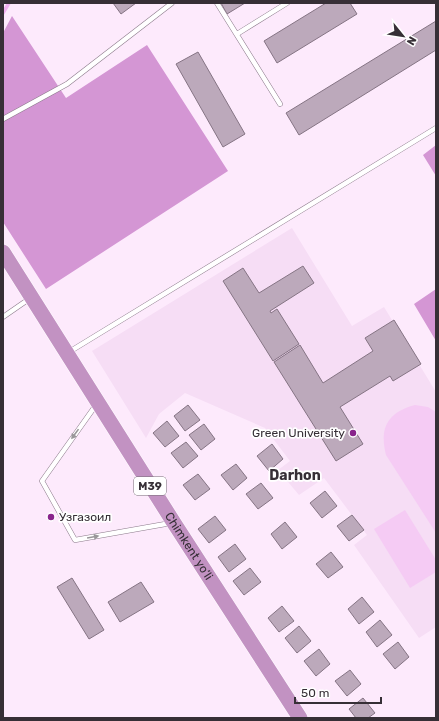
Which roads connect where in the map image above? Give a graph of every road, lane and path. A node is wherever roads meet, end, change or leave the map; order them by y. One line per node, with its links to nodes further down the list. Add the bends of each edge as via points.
1 (172, 3): 6 (lane, via 67,84)
2 (217, 3): 4 (lane)
3 (287, 3): 4 (lane)
4 (237, 34): 5 (lane)
5 (280, 104)
6 (3, 119)
7 (436, 128): 11 (lane)
8 (3, 252): 9 (highway, Chimkent yo‘li / M39)
9 (32, 297): 10 (lane); 11 (highway, Chimkent yo‘li / M39)
10 (3, 317)
11 (68, 353): 12 (highway, Chimkent yo‘li / M39)
12 (98, 402): 13 (highway, Chimkent yo‘li / M39); 13 (lane, one-way to 13, via 42,481 75,540)
13 (174, 523): 14 (highway, Chimkent yo‘li / M39)
14 (300, 718)

